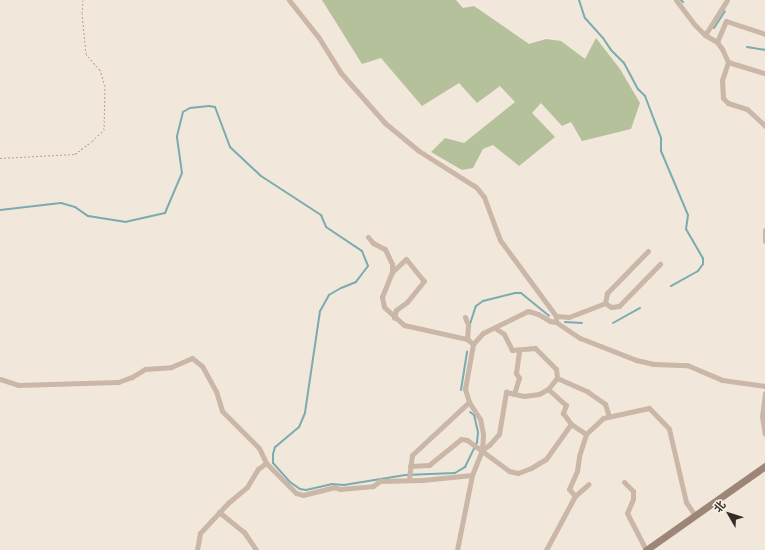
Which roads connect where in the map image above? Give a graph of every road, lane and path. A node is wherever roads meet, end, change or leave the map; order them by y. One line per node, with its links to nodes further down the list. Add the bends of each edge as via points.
1 (83, 0): 11 (path, via 86,54 100,70 105,86 104,130 75,154)
2 (289, 0): 21 (street, via 319,38 340,72 385,123 419,151 476,187 484,197 500,240)
3 (676, 0): 6 (street)
4 (728, 0): 6 (street)
5 (765, 34): 7 (street, via 726,20)
6 (705, 35): 7 (street)
7 (717, 42): 8 (street)
8 (728, 62): 9 (street); 10 (street, via 722,80 723,98 728,104 747,109)
9 (762, 73)
10 (765, 126)
11 (0, 158)
12 (765, 230): 14 (street)
13 (368, 237): 17 (street, via 373,243 385,249 392,264)
14 (765, 241)
15 (648, 251): 18 (street, via 607,293)
16 (660, 264): 18 (street, via 619,306 611,307)
17 (392, 272): 20 (street, via 382,297 384,307); 20 (street, via 406,258 424,281 407,302 396,310)
18 (605, 303): 21 (street, via 569,317)
19 (465, 317): 23 (street, via 468,325)
20 (394, 318): 23 (street, via 404,325)
21 (556, 319): 22 (street, via 550,321 528,311); 28 (street, via 580,338 636,360 654,364 687,365 722,380)
22 (495, 328): 24 (street, via 483,333); 25 (street, via 504,334 512,350)
23 (467, 339): 24 (street)
24 (473, 344): 32 (street, via 465,389)
25 (519, 351): 26 (street, via 535,348 556,369); 31 (street, via 516,372 518,378)
26 (556, 378): 29 (street); 33 (street, via 588,392 605,404)
27 (0, 379): 38 (street, via 18,384 118,382 145,369 171,367 192,358 202,366 216,391 222,411 259,448)
28 (765, 386)
29 (548, 388): 31 (street, via 538,394); 34 (street, via 566,405 563,413)
30 (765, 393): 36 (street, via 762,416)
31 (514, 394): 37 (street, via 506,392 498,434 489,445)
32 (469, 402): 37 (street, via 480,419 483,434); 40 (street, via 412,454)
33 (609, 416): 35 (street, via 598,421); 47 (street, via 649,408 669,429 686,502)
34 (571, 424): 35 (street); 37 (street, via 546,459 518,473 501,466)
35 (586, 434): 45 (street, via 577,471 569,488)
36 (765, 434)
37 (480, 449): 40 (street, via 462,439 429,465); 41 (street)
38 (266, 463): 42 (street, via 289,488 303,495 326,488 373,486 380,481); 46 (street, via 258,469 247,487)
39 (765, 466): 47 (main road)
40 (410, 468): 42 (street)
41 (472, 475): 42 (street, via 422,480); 50 (street)
42 (409, 478)
43 (624, 482): 52 (street, via 633,491 633,499 627,513)
44 (589, 484): 45 (street)
45 (575, 496): 51 (street)
46 (220, 512): 48 (street, via 200,533); 49 (street, via 244,532)
47 (694, 514): 52 (main road)
48 (197, 550)
49 (256, 550)
50 (457, 550)
51 (546, 550)
52 (646, 550)

